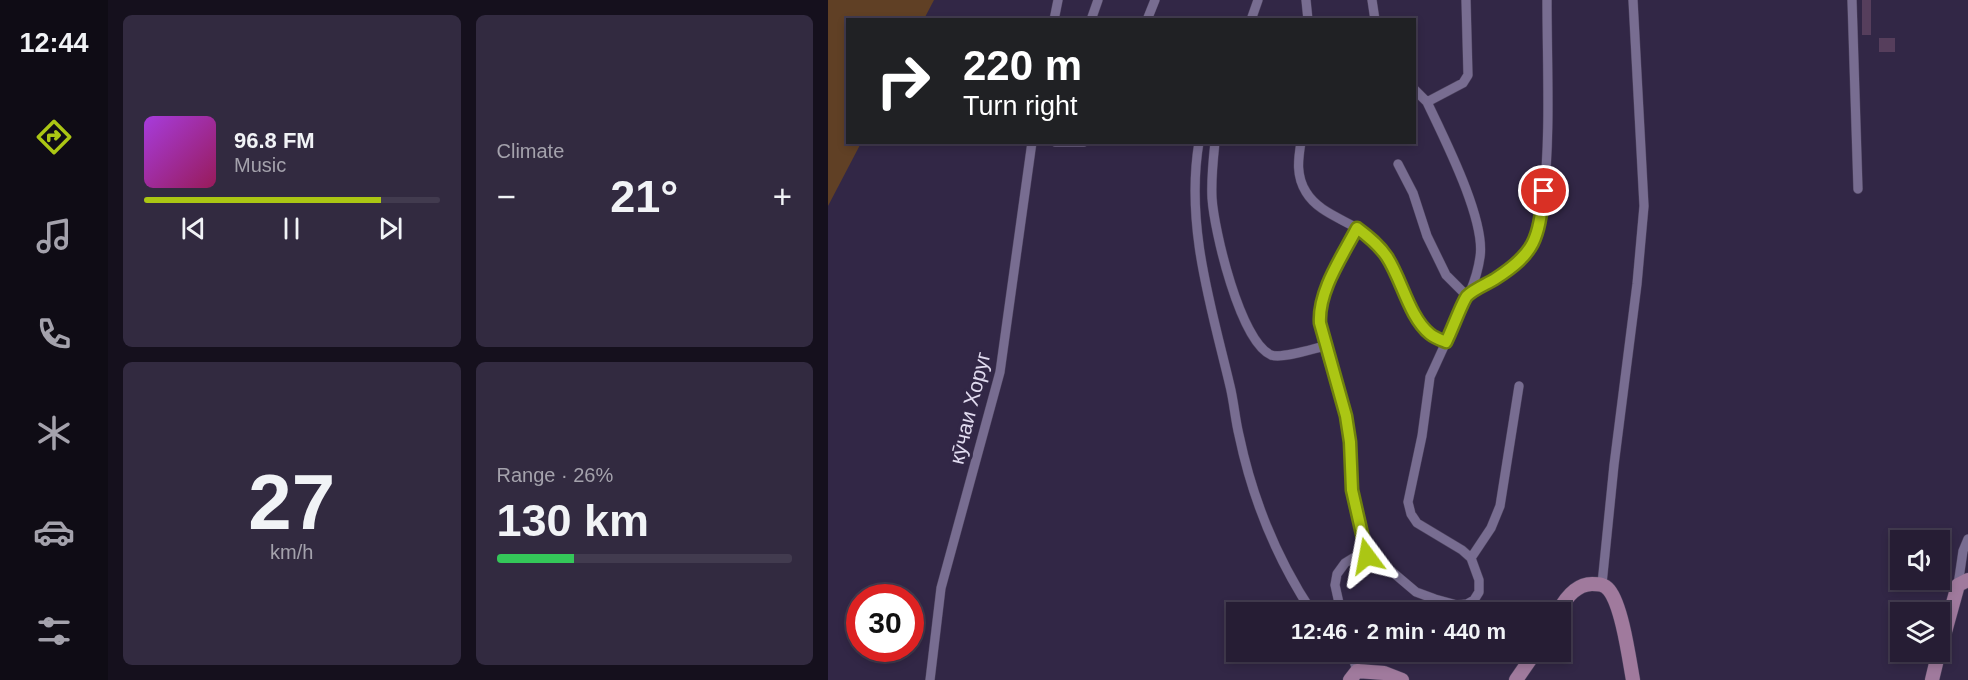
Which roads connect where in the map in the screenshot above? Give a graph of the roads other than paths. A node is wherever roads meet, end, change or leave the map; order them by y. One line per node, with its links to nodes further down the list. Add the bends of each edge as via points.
1 (1058, 0): 11 (street)
2 (1098, 0): 12 (street)
3 (1155, 0): 13 (street)
4 (1258, 0): 14 (street)
5 (1306, 0): 15 (street)
6 (1372, 0): 16 (street)
7 (1466, 0): 18 (street, via 1468,75 1462,83)
8 (1547, 0): 26 (street, via 1546,172 1539,228 1525,257)
9 (1633, 0): 34 (street, via 1644,206)
10 (1852, 0): 24 (street)
11 (1054, 18)
12 (1093, 18)
13 (1148, 18)
14 (1252, 18)
15 (1308, 18)
16 (1375, 18)
17 (1416, 91): 18 (street)
18 (1427, 102): 26 (street, via 1462,180 1480,239 1478,270)
19 (1032, 144): 42 (street, кӯчаи Хоруг, via 1000,372 941,588)
20 (1199, 144): 35 (street, via 1195,205 1199,248 1238,434 1266,524)
21 (1215, 144): 28 (street, via 1212,176 1216,230 1246,323 1262,348 1277,357)
22 (1301, 144): 25 (street, via 1297,164 1305,191 1315,204)
23 (1398, 164): 26 (street, via 1442,268)
24 (1858, 189)
25 (1357, 228): 27 (street, via 1386,257 1423,328); 28 (street, via 1322,297 1319,317)
26 (1467, 296): 27 (street)
27 (1446, 342): 32 (street, via 1430,377 1408,502 1417,523)
28 (1325, 346): 31 (street, via 1347,422 1352,490)
29 (1519, 386): 32 (street, via 1500,506)
30 (1968, 539): 33 (street, via 1963,551)
31 (1367, 556): 32 (street, via 1377,559 1416,592 1457,605 1474,600 1479,592); 36 (street, via 1353,558 1337,574)
32 (1471, 558)
33 (1963, 582): 38 (street)
34 (1602, 584): 37 (street, via 1577,589); 45 (street, via 1609,590 1619,613)
35 (1306, 602)
36 (1339, 602)
37 (1563, 602)
38 (1950, 619)
39 (1528, 662): 44 (street)
40 (1936, 662): 46 (street)
41 (1354, 671): 43 (street, via 1384,673)
42 (930, 680)
43 (1402, 680)
44 (1516, 680)
45 (1633, 680)
46 (1932, 680)

